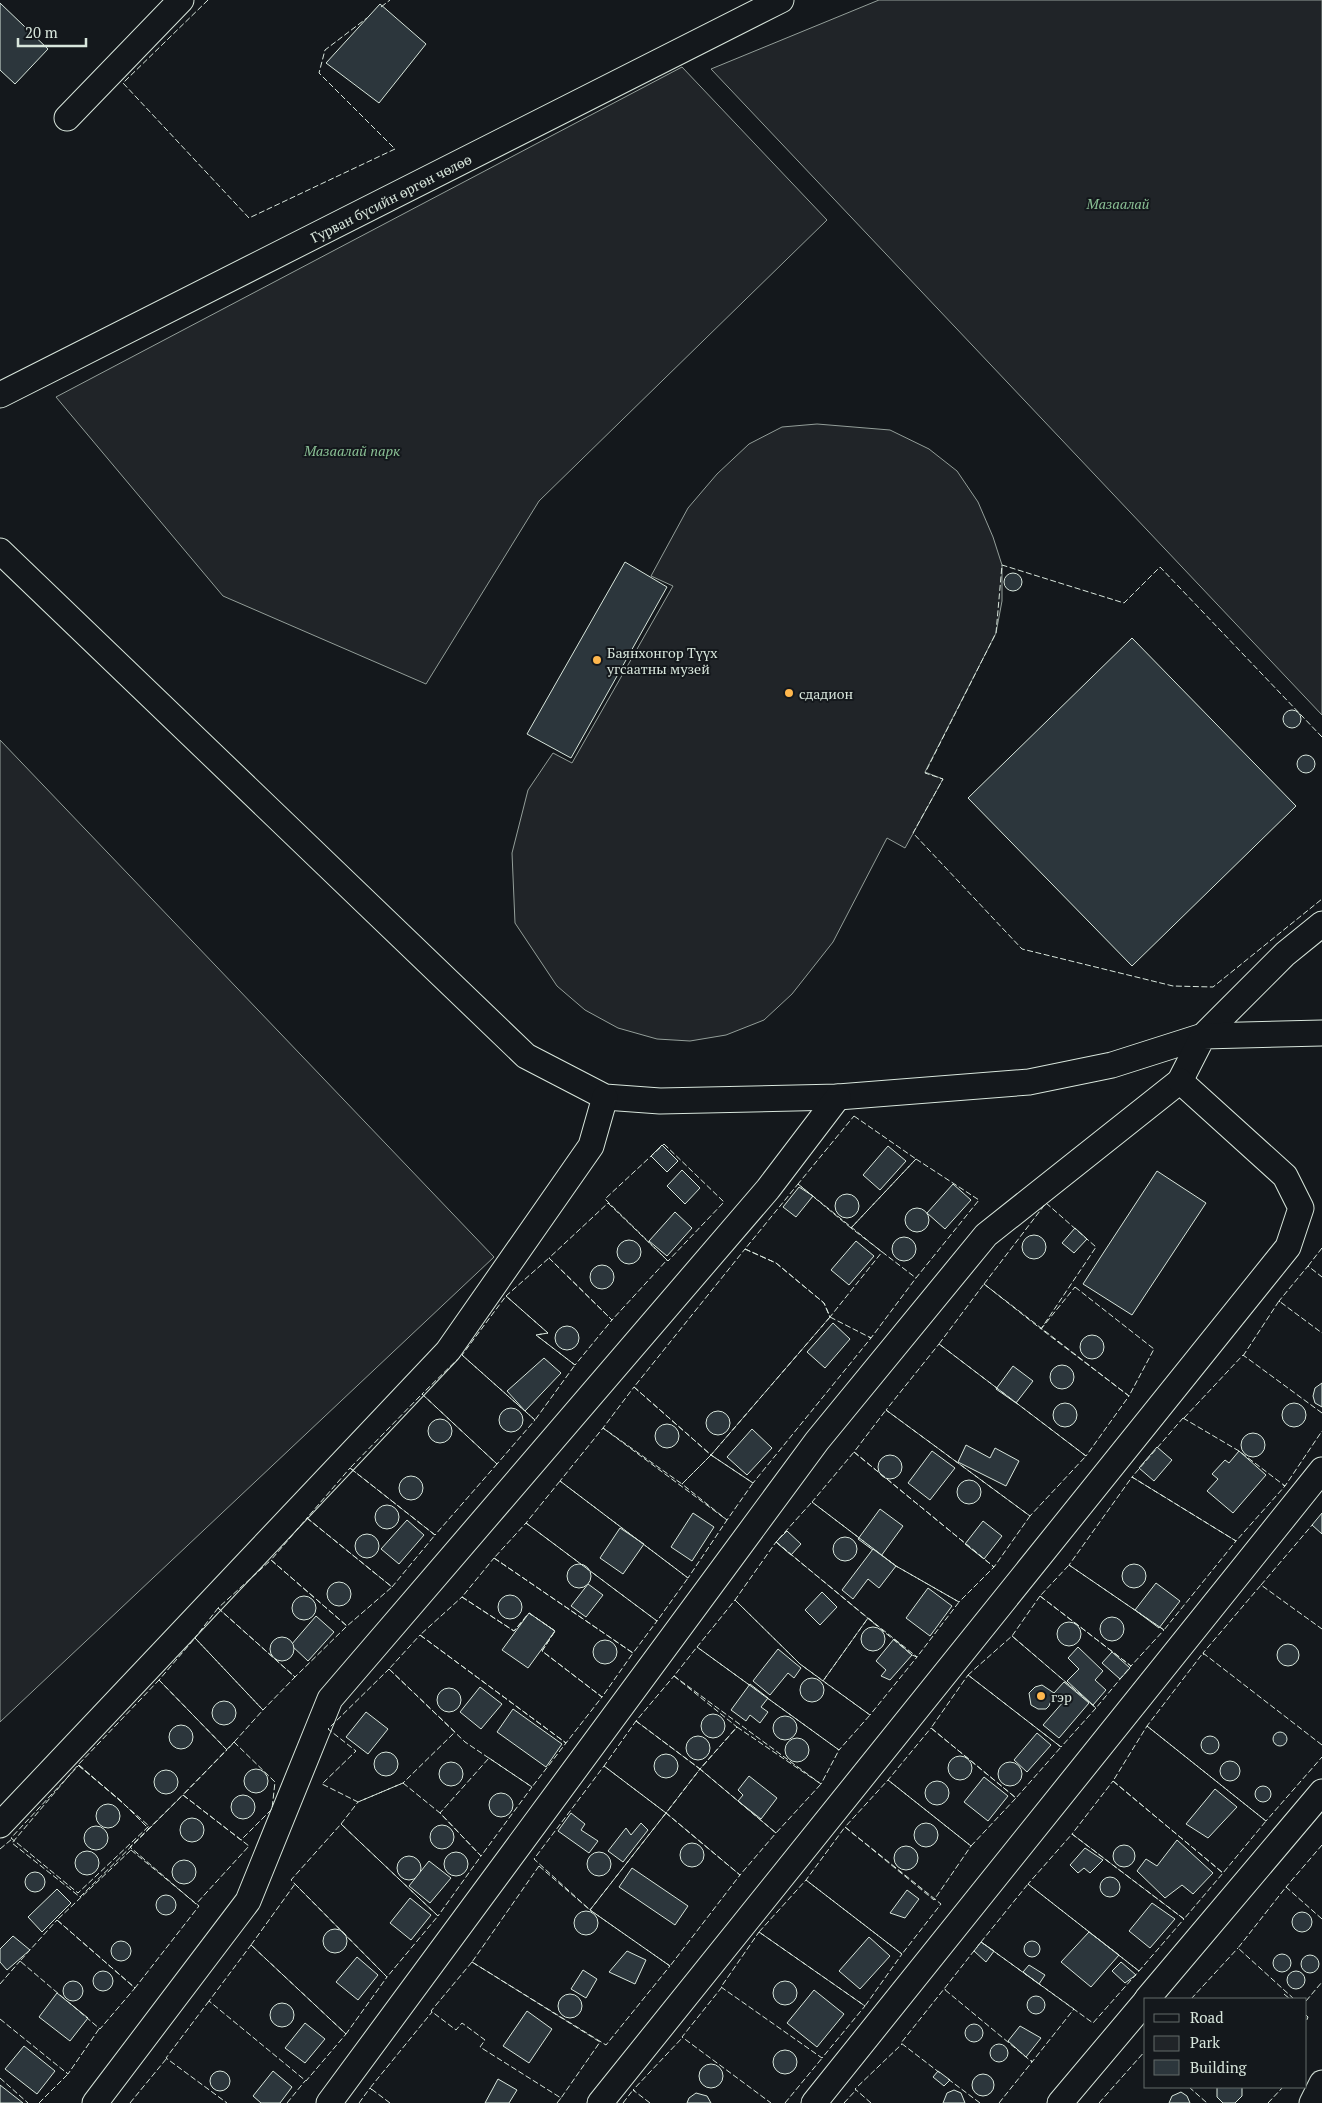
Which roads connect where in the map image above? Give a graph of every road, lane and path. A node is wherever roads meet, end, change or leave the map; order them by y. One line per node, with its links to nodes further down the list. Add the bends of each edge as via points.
1 (181, 0): 3 (street)
2 (782, 0): 4 (street, Гурван бүсийн өргөн чөлөө)
3 (68, 118)
4 (0, 395)
5 (0, 550): 10 (street, via 526,1056)
6 (1322, 924): 8 (street, via 1285,954)
7 (1322, 1033): 8 (street)
8 (1203, 1036): 9 (street); 11 (street, via 1112,1065 1029,1082)
9 (1180, 1080): 19 (street, via 986,1236 817,1441); 20 (street, via 1285,1176 1301,1208 1288,1247)
10 (605, 1097): 11 (street, via 660,1101); 14 (street, via 591,1146 448,1351)
11 (838, 1097): 18 (street, via 768,1189 330,1699 248,1901)
12 (1322, 1470): 21 (street)
13 (1322, 1792): 15 (street)
14 (0, 1825)
15 (1149, 1998)
16 (1144, 2004): 22 (street)
17 (1322, 2083): 23 (street)
18 (95, 2103)
19 (329, 2103)
20 (600, 2103)
21 (814, 2103)
22 (1060, 2103)
23 (1312, 2103)

